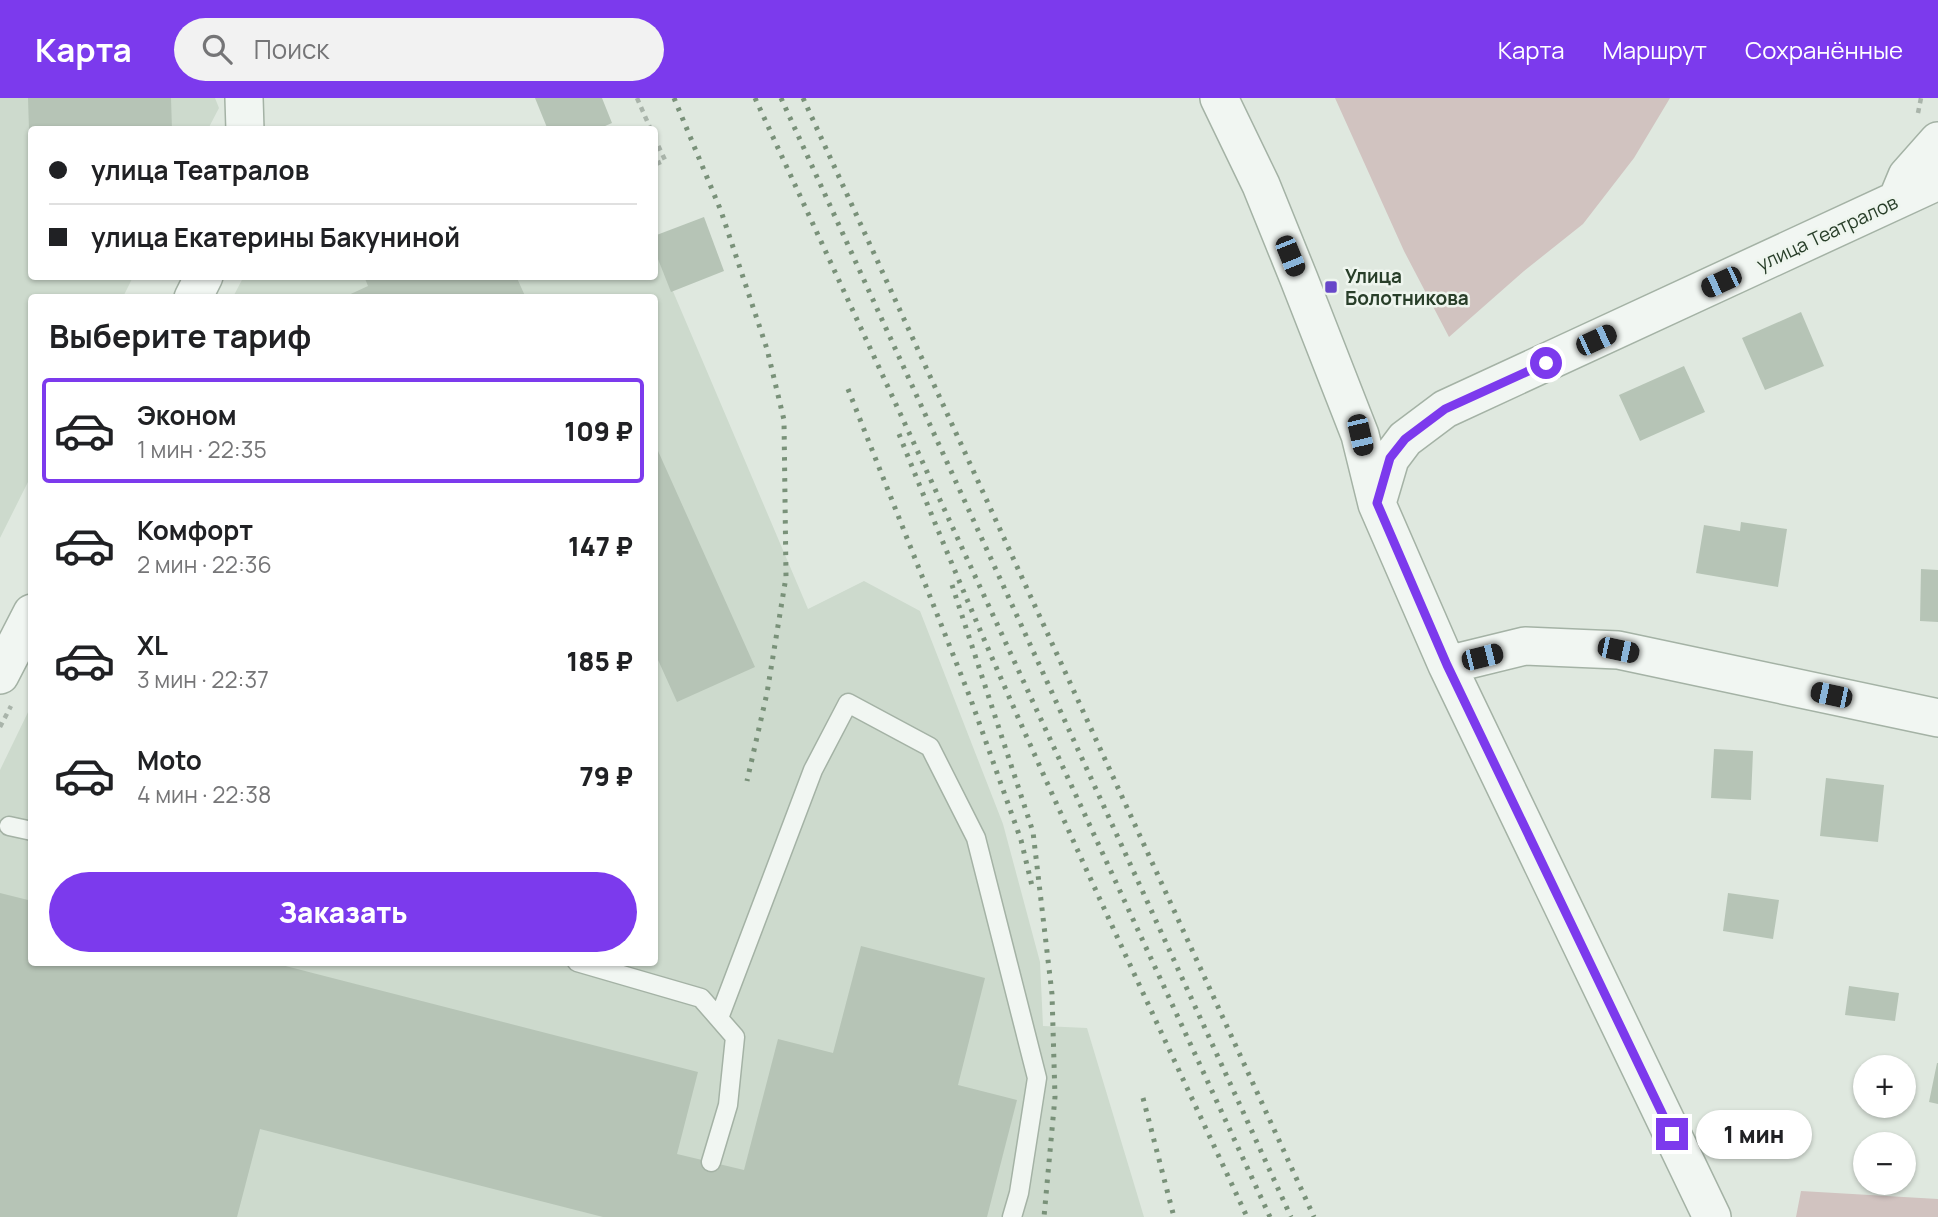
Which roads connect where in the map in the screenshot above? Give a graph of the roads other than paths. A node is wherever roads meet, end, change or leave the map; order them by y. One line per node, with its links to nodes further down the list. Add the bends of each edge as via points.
1 (243, 98): 3 (street)
2 (1219, 98): 7 (street, via 1261,185 1331,357 1360,435)
3 (246, 126)
4 (1938, 141): 6 (street, via 1907,176)
5 (1938, 181): 6 (street, улица Театралов)
6 (1897, 200): 7 (street, улица Театралов, via 1445,409 1405,439 1390,458)
7 (1377, 503): 9 (street)
8 (28, 621): 10 (street)
9 (1447, 665): 11 (street, via 1525,646 1618,650); 18 (street)
10 (0, 674)
11 (1938, 718)
12 (9, 826): 13 (lane)
13 (28, 830)
14 (591, 966): 15 (lane, via 701,998)
15 (719, 1018): 16 (lane, via 735,1037 728,1105); 17 (lane, via 813,770 848,703 930,747 976,838 1037,1078)
16 (711, 1162)
17 (1012, 1217)
18 (1712, 1217)

